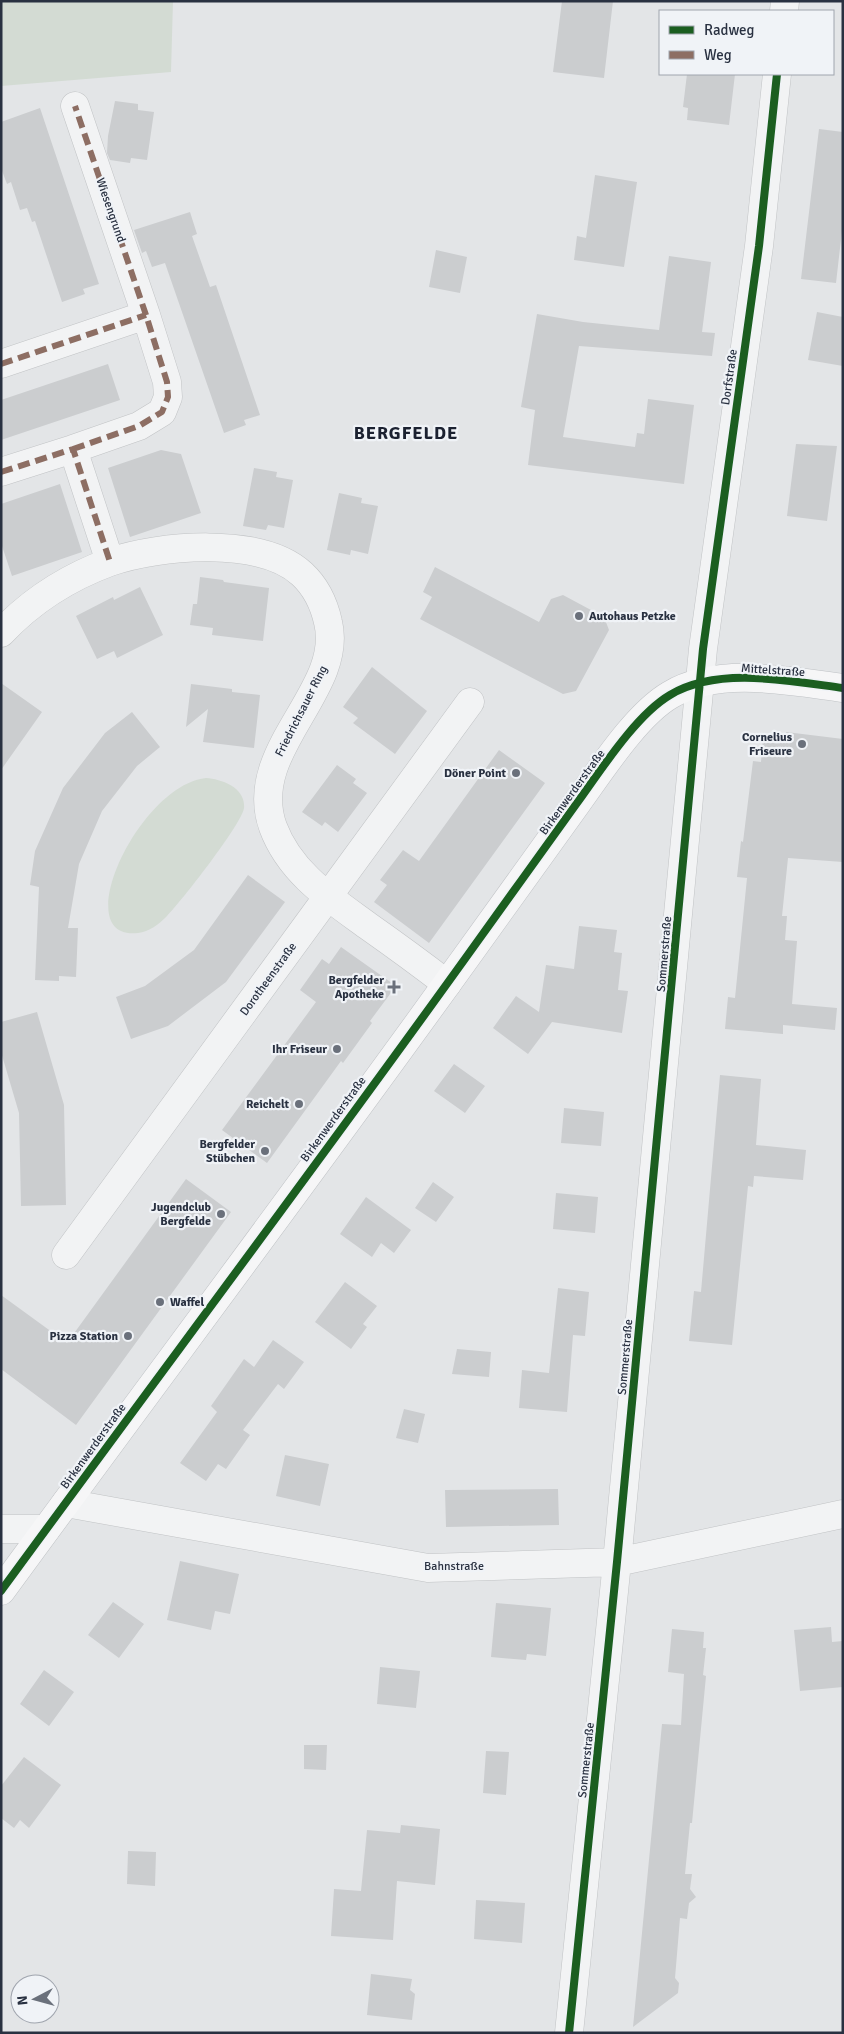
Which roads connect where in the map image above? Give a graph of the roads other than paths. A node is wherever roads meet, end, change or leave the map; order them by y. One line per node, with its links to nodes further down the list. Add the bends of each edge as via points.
1 (777, 75): 9 (street, Dorfstraße, via 759,246 709,597)
2 (75, 106): 3 (street, Wiesengrund)
3 (146, 314): 4 (street); 5 (street, Wiesengrund, via 167,382 168,397 162,412 139,426)
4 (1, 364)
5 (73, 449): 6 (street, Wiesengrund); 7 (street)
6 (1, 472)
7 (110, 562): 8 (street, Friedrichsauer Ring, via 41,598); 12 (street, Friedrichsauer Ring, via 156,551 242,550 287,564 303,574 315,589 329,624 330,650 273,768 268,802 274,829 288,856 302,874)
8 (1, 633)
9 (701, 683): 10 (main road, Mittelstraße, via 734,678); 13 (main road, Birkenwerderstraße, via 670,695 640,721 597,774); 19 (street, Sommerstraße)
10 (843, 688)
11 (470, 702): 12 (street, Dorotheenstraße)
12 (328, 897): 13 (street, Friedrichsauer Ring); 14 (street, Dorotheenstraße)
13 (447, 984): 15 (main road, Birkenwerderstraße)
14 (66, 1255)
15 (66, 1503): 17 (main road, Birkenwerderstraße); 19 (street, Bahnstraße, via 428,1568)
16 (843, 1514): 19 (street, Bahnstraße)
17 (46, 1529): 18 (street); 20 (main road, Birkenwerderstraße)
18 (1, 1530)
19 (617, 1562): 21 (street, Sommerstraße)
20 (1, 1590)
21 (570, 2033)

